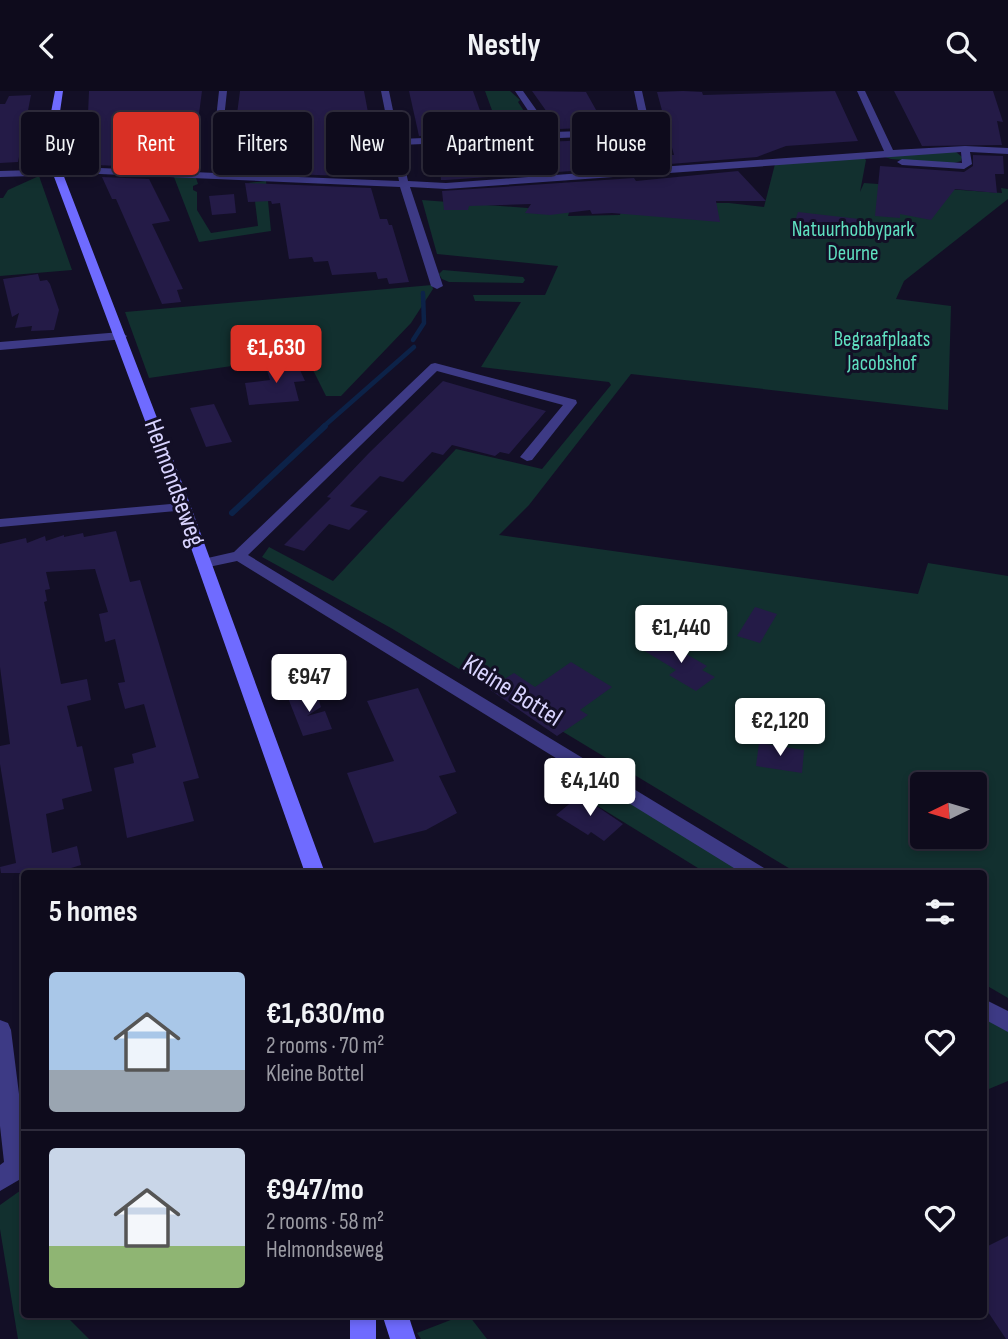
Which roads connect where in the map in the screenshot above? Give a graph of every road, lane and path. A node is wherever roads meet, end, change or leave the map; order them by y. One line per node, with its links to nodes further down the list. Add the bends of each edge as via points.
1 (59, 91): 7 (street, Helmondseweg)
2 (223, 91): 22 (street)
3 (385, 91): 8 (street)
4 (519, 91): 9 (street)
5 (638, 91): 10 (street)
6 (861, 91): 13 (street)
7 (56, 112)
8 (390, 112)
9 (534, 112)
10 (642, 112)
11 (965, 149): 12 (street); 13 (street); 14 (street, via 964,166 886,160)
12 (1008, 151)
13 (890, 153): 14 (street)
14 (874, 155): 15 (street)
15 (670, 171)
16 (99, 172): 22 (street)
17 (21, 173): 18 (street)
18 (0, 174)
19 (59, 175): 25 (street, Helmondseweg)
20 (402, 175): 23 (street)
21 (614, 175): 23 (street)
22 (221, 176): 23 (street)
23 (404, 184): 24 (street)
24 (437, 286)
25 (121, 337): 26 (street); 28 (street, Helmondseweg)
26 (0, 347)
27 (527, 457): 30 (street, via 571,403 435,367)
28 (183, 507): 29 (street); 31 (street, Helmondseweg)
29 (0, 523)
30 (239, 556): 31 (street); 33 (street, Kleine Bottel)
31 (204, 563): 32 (street, Helmondseweg)
32 (314, 870)
33 (752, 870)
34 (987, 1010): 35 (street)
35 (1008, 1023)
36 (0, 1030): 37 (street)
37 (14, 1170)
38 (363, 1318): 40 (street)
39 (397, 1318): 41 (street)
40 (363, 1339)
41 (402, 1339)

